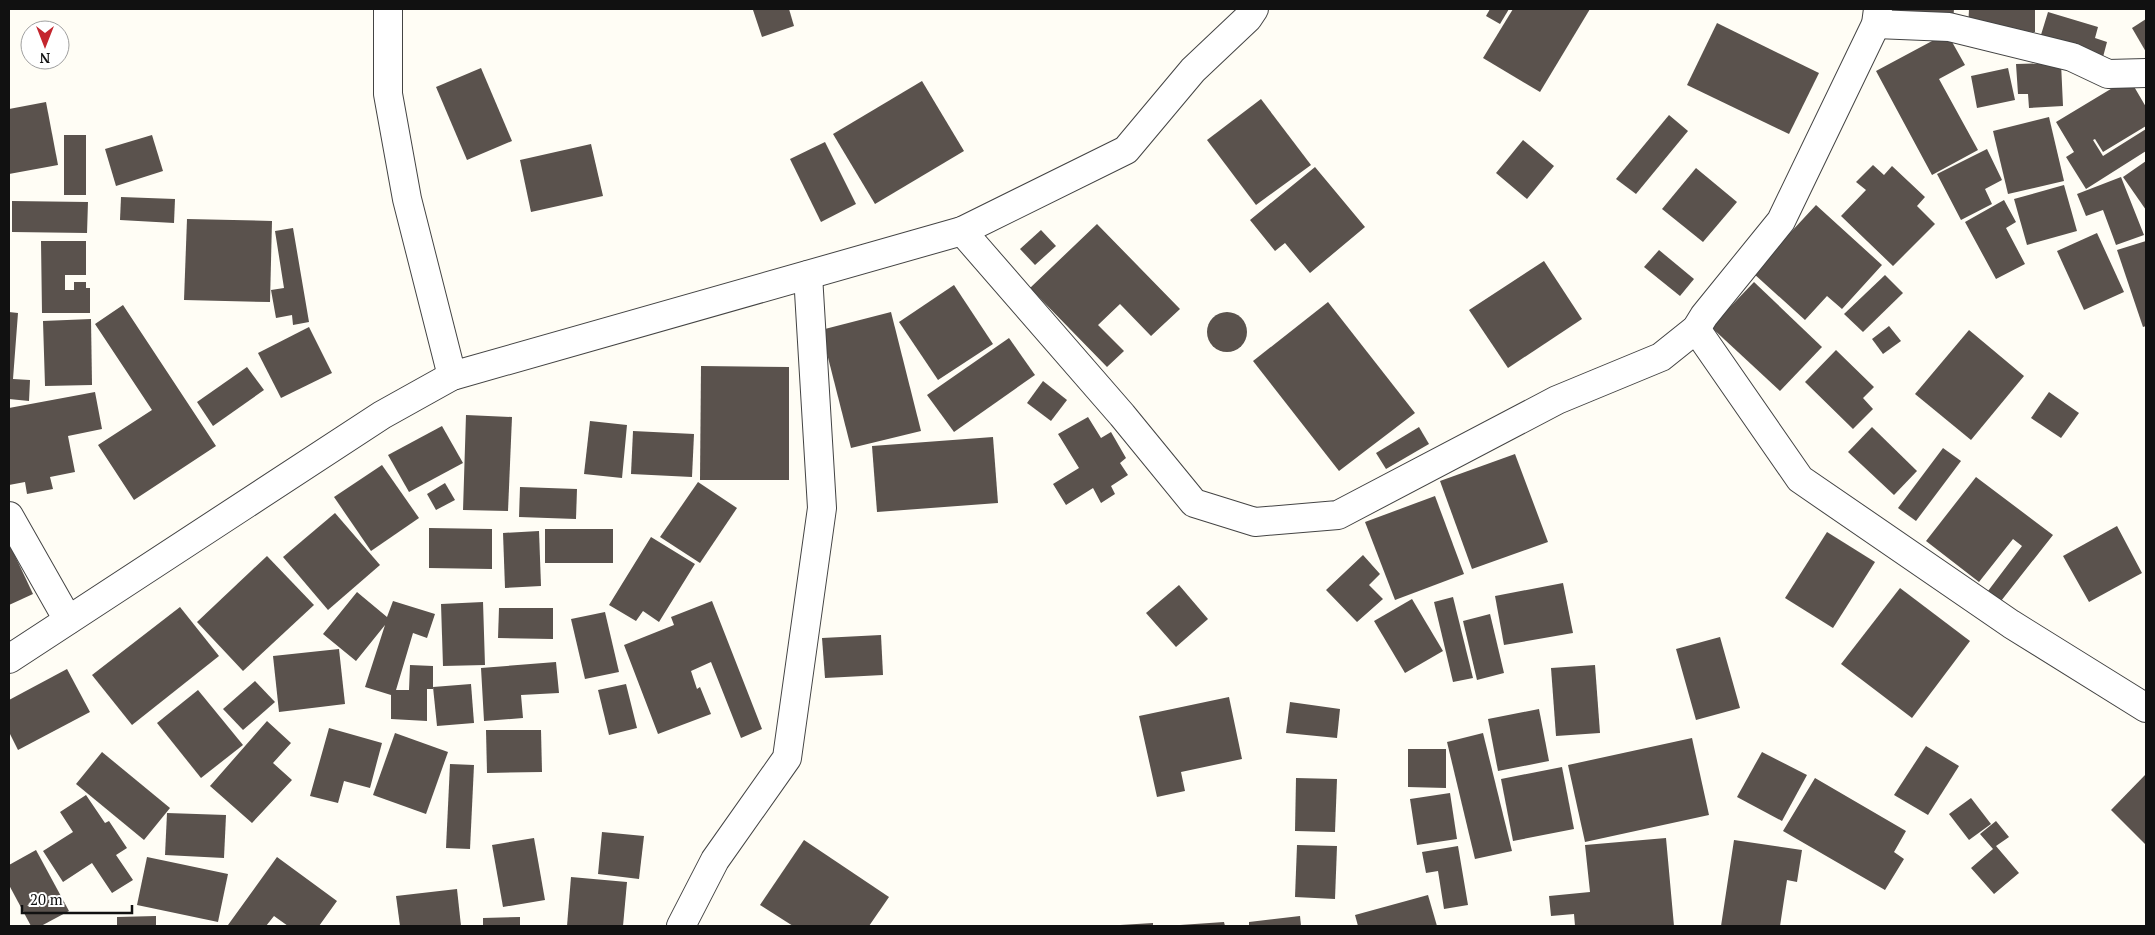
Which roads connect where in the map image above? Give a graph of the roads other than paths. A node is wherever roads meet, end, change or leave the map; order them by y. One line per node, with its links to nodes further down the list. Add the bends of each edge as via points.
1 (388, 9): 8 (street, via 388,94 407,199)
2 (1254, 9): 5 (street, via 1193,70 1126,150)
3 (1877, 17): 4 (street, via 1949,28 2072,57 2108,74); 7 (street, via 1781,221)
4 (2146, 73)
5 (962, 231): 6 (street); 7 (street, via 1194,503 1255,522 1338,515 1557,400 1661,357)
6 (808, 274): 8 (street); 13 (street, via 822,508 787,758 715,860)
7 (1696, 329): 12 (street, via 1800,479 2012,624)
8 (452, 376): 10 (street, via 382,415)
9 (9, 516): 10 (street)
10 (68, 620): 11 (street)
11 (9, 659)
12 (2146, 708)
13 (681, 926)

